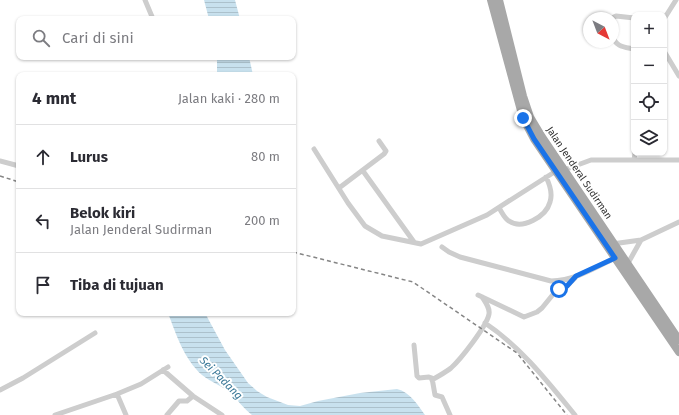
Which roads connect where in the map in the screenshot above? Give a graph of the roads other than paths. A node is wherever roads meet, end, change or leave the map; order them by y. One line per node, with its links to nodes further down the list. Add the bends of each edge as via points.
1 (145, 0): 6 (street)
2 (491, 0): 20 (main road, Jalan Jenderal Sudirman, via 523,118 534,139)
3 (498, 0): 20 (main road, Jalan Jenderal Sudirman, via 530,117)
4 (676, 0): 5 (street)
5 (667, 14)
6 (152, 16)
7 (619, 16): 8 (street)
8 (631, 18)
9 (619, 45): 10 (street)
10 (631, 47)
11 (667, 56): 12 (street)
12 (679, 76)
13 (379, 141): 21 (street, via 386,151)
14 (314, 149): 23 (street)
15 (635, 156): 16 (street)
16 (634, 160): 17 (street); 20 (street, via 591,160)
17 (679, 160)
18 (0, 161): 19 (street)
19 (16, 165)
20 (560, 170): 22 (street); 28 (main road, Jalan Jenderal Sudirman)
21 (363, 171): 23 (street); 27 (street)
22 (546, 177): 24 (street); 24 (street, via 550,185 550,202 546,209 526,224 508,221)
23 (340, 188): 27 (street, via 365,226 382,236)
24 (499, 208): 27 (street, via 430,241 421,244)
25 (679, 222): 26 (street)
26 (641, 240): 28 (street); 31 (street)
27 (414, 242)
28 (611, 245): 30 (main road, Jalan Jenderal Sudirman); 31 (main road, Jalan Jenderal Sudirman)
29 (442, 247): 32 (street, via 460,257 552,281)
30 (615, 258): 31 (main road, Jalan Jenderal Sudirman); 32 (street)
31 (625, 266): 35 (main road, Jalan Jenderal Sudirman); 37 (main road, Jalan Jenderal Sudirman)
32 (576, 276): 33 (street, via 567,286 555,292 537,312 524,317 480,296 488,306 489,315)
33 (485, 323): 40 (street, via 451,368); 49 (street, via 522,353)
34 (95, 332): 41 (street)
35 (679, 340)
36 (414, 345): 40 (street, via 417,376 430,377)
37 (679, 352)
38 (168, 367): 39 (street)
39 (163, 370): 42 (street, via 140,384); 43 (street)
40 (432, 380): 48 (street, via 435,395 442,397)
41 (0, 390)
42 (116, 394): 44 (street); 45 (street)
43 (193, 396): 46 (street, via 187,401 179,402); 47 (street)
44 (55, 415)
45 (126, 415)
46 (167, 415)
47 (222, 415)
48 (450, 415)
49 (574, 415)

